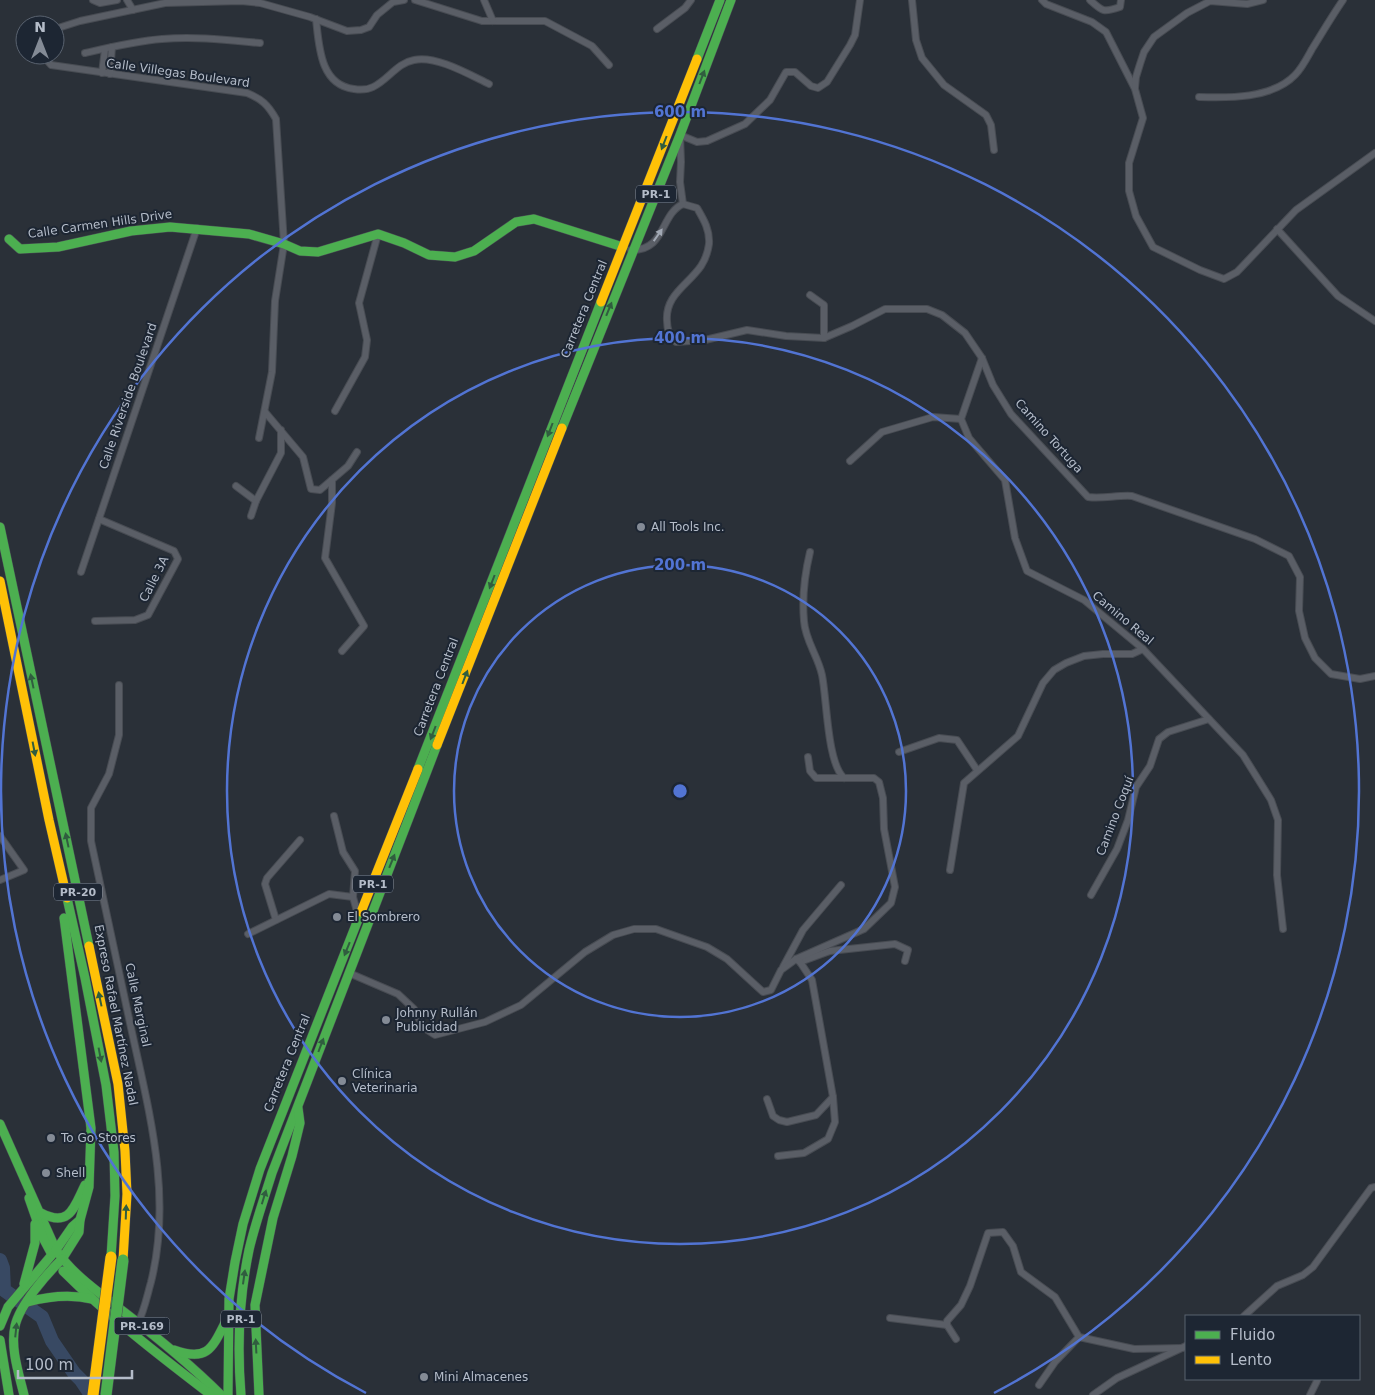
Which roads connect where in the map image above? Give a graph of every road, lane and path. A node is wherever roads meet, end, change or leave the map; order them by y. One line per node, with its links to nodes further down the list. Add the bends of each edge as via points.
1 (93, 0): 2 (street, via 100,3)
2 (117, 0)
3 (127, 0): 17 (street)
4 (402, 0): 18 (street, via 393,2 377,15 369,27 361,30 347,31)
5 (415, 0): 19 (street, via 482,21)
6 (484, 0): 19 (street)
7 (691, 0): 21 (street)
8 (720, 0): 42 (main road, Carretera Central / PR-1, one-way to 42)
9 (731, 0): 33 (main road, Carretera Central / PR-1, one-way to 9)
10 (860, 0): 33 (street, via 855,35 827,82 818,88 810,86 795,72 786,72 770,100 745,124 707,141 697,142)
11 (912, 0): 34 (street, via 916,40 922,58 944,85 986,115 991,125)
12 (1042, 0): 31 (street, via 1092,22 1106,32)
13 (1090, 0): 14 (street, via 1102,11 1107,11 1120,7)
14 (1121, 0)
15 (1263, 0): 31 (street, via 1247,4 1210,1 1187,13 1154,37 1144,52)
16 (1343, 0): 32 (street, via 1304,63 1286,82 1270,90 1232,98)
17 (133, 10): 18 (street, via 165,2 241,1); 20 (street)
18 (316, 19): 30 (street, via 325,68 340,86 360,90 373,87 397,68 414,60 439,62)
19 (492, 21): 27 (street, via 545,21 592,46)
20 (65, 26)
21 (657, 29)
22 (260, 43): 23 (street, via 164,39)
23 (112, 47): 24 (street); 29 (street)
24 (105, 49): 25 (street); 28 (street)
25 (86, 53)
26 (50, 65): 28 (street, Calle Villegas Boulevard)
27 (609, 65)
28 (102, 73): 29 (street, Calle Villegas Boulevard)
29 (110, 74): 41 (street, Calle Villegas Boulevard, via 247,93 261,98 276,119)
30 (489, 84)
31 (1135, 89): 38 (street, via 1143,118 1129,163 1128,191 1136,216 1153,247 1224,279 1237,272)
32 (1198, 97)
33 (680, 135): 36 (street); 42 (main road, Carretera Central / PR-1)
34 (994, 150)
35 (1375, 153): 38 (street, via 1296,210)
36 (683, 204): 42 (street, one-way to 36, via 652,244 673,211); 45 (street, Camino Tortuga, via 697,208 708,229 709,244 702,265 678,290 668,307 667,324 672,339 676,342 705,340 747,330)
37 (197, 228): 40 (main road, Calle Carmen Hills Drive, via 131,231 58,247 20,249); 41 (main road, Calle Carmen Hills Drive, via 249,234); 58 (street, Calle Riverside Boulevard)
38 (1276, 229): 44 (street, via 1338,296)
39 (378, 234): 41 (main road, Calle Carmen Hills Drive, via 318,252 300,251); 42 (main road, via 429,255 455,257 474,251 516,222 534,219); 47 (street, via 359,303 367,340 365,357)
40 (8, 239)
41 (284, 244): 48 (street, Calle Villegas Boulevard)
42 (628, 249): 83 (main road, Carretera Central / PR-1, one-way to 83, via 568,384); 89 (main road, Carretera Central / PR-1, one-way to 42, via 594,346)
43 (810, 295): 45 (street, via 824,305)
44 (1375, 321)
45 (824, 338): 46 (street, Camino Tortuga, via 885,309 927,309 942,315 965,333)
46 (982, 358): 49 (street); 66 (street, Camino Tortuga, via 993,385 1011,414 1088,496 1132,496 1255,539 1289,556 1300,577 1299,611 1305,638 1315,658 1331,674 1360,679)
47 (335, 411)
48 (265, 412): 50 (street); 51 (street, Calle Villegas Boulevard)
49 (961, 419): 53 (street, via 933,417 882,432); 64 (street, Camino Real, via 969,438 1005,480 1015,538 1027,572 1084,600)
50 (281, 430): 54 (street, via 303,457 312,489 320,490); 56 (street, via 280,453)
51 (259, 438)
52 (357, 452): 54 (street, via 348,466)
53 (850, 461)
54 (332, 480): 65 (street, via 325,558 364,626)
55 (236, 486): 56 (street)
56 (256, 500): 57 (street)
57 (251, 516)
58 (99, 519): 61 (street, Calle Riverside Boulevard); 63 (street, Calle 3A, via 174,551 178,559 148,615 136,620)
59 (0, 527): 121 (main road, Expreso Rafael Martínez Nadal / PR-20, one-way to 59, bridge, via 123,1260 126,1194 126,1151 118,1084)
60 (810, 552): 72 (street, via 804,622 822,675 836,766)
61 (81, 572)
62 (0, 581): 74 (main road, Expreso Rafael Martínez Nadal / PR-20, one-way to 74)
63 (95, 621)
64 (1143, 649): 68 (street, Camino Real); 71 (street, via 1132,654 1084,656 1054,670 1043,682 1018,736)
65 (342, 651)
66 (1375, 676)
67 (119, 685): 108 (street, Calle Marginal, via 119,735 109,774 91,808 90,822 91,840 158,1161 159,1236 154,1269)
68 (1209, 718): 80 (street, Camino Coquí, via 1168,732 1159,739 1150,766 1136,787 1117,849); 84 (street, Camino Real, via 1243,755 1271,800 1278,820 1277,876)
69 (899, 752): 71 (street, via 939,738 957,740)
70 (808, 757): 72 (street, via 810,771 816,778)
71 (977, 770): 77 (street, via 964,782)
72 (844, 778): 86 (street, via 874,778 879,782 895,887 891,903 864,930)
73 (334, 816): 81 (street, via 343,852 355,871)
74 (49, 820): 95 (main road, via 72,966 91,1128); 120 (main road, Expreso Rafael Martínez Nadal / PR-20, one-way to 120, bridge, via 106,1085 114,1152 111,1257)
75 (0, 836): 78 (street, via 24,870)
76 (300, 840): 82 (street, via 265,884)
77 (950, 870)
78 (0, 880)
79 (841, 885): 88 (street, via 804,930)
80 (1091, 894)
81 (354, 897): 82 (street, via 329,894); 83 (street)
82 (276, 920): 85 (street)
83 (359, 920): 104 (main road, Carretera Central / PR-1, one-way to 104, via 256,1183 237,1254)
84 (1283, 929)
85 (248, 934)
86 (798, 960): 87 (street, via 830,951 895,944 908,950); 88 (street); 90 (street, via 812,980)
87 (905, 961)
88 (781, 970): 89 (street, via 771,990 763,992 727,959 707,947 656,929 634,929 613,935 585,952 521,1005 485,1022 435,1035 424,1028 414,1009 398,994)
89 (349, 973): 92 (main road, Carretera Central / PR-1, one-way to 89)
90 (833, 1097): 91 (street, via 816,1115 787,1122 773,1116); 94 (street, via 835,1122 828,1139 804,1153)
91 (768, 1099)
92 (298, 1104): 117 (main road, one-way to 92, via 254,1305 273,1218 300,1123); 126 (main road, Carretera Central / PR-1, one-way to 92, via 245,1272 272,1173)
93 (0, 1124): 97 (main road, PR-169)
94 (778, 1156)
95 (91, 1172): 97 (main road, via 65,1218 56,1220); 98 (main road, via 78,1232)
96 (1375, 1187): 103 (street, via 1371,1188 1313,1267 1278,1286)
97 (37, 1214): 98 (main road, PR-169); 100 (main road, via 35,1243)
98 (57, 1257): 99 (main road); 101 (main road, PR-169, via 67,1276); 108 (main road, PR-169)
99 (45, 1272): 100 (main road); 102 (main road)
100 (24, 1287): 107 (main road, via 8,1307)
101 (89, 1298): 102 (main road, via 58,1295); 108 (main road, PR-169)
102 (28, 1302): 119 (main road, one-way to 102, via 15,1332)
103 (1245, 1315)
104 (228, 1317): 112 (main road, via 206,1353 191,1356); 125 (main road, Carretera Central / PR-1)
105 (890, 1318): 106 (street)
106 (947, 1325): 109 (street, via 946,1321 961,1305 970,1286 988,1233 1003,1232 1013,1246 1021,1272 1055,1297); 110 (street)
107 (0, 1326)
108 (135, 1328): 112 (main road, PR-169); 114 (main road, PR-169)
109 (1079, 1337): 113 (street, via 1134,1349); 116 (street)
110 (956, 1339)
111 (0, 1340): 118 (main road)
112 (167, 1347): 124 (main road, PR-169)
113 (1184, 1347): 128 (street, via 1117,1378)
114 (179, 1370): 122 (main road); 123 (main road, PR-169)
115 (1317, 1381): 129 (street)
116 (1039, 1385)
117 (258, 1390): 127 (main road)
118 (9, 1395)
119 (24, 1395)
120 (93, 1395)
121 (106, 1395)
122 (196, 1395)
123 (211, 1395)
124 (221, 1395)
125 (228, 1395)
126 (241, 1395)
127 (249, 1395)
128 (1093, 1395)
129 (1310, 1395)

